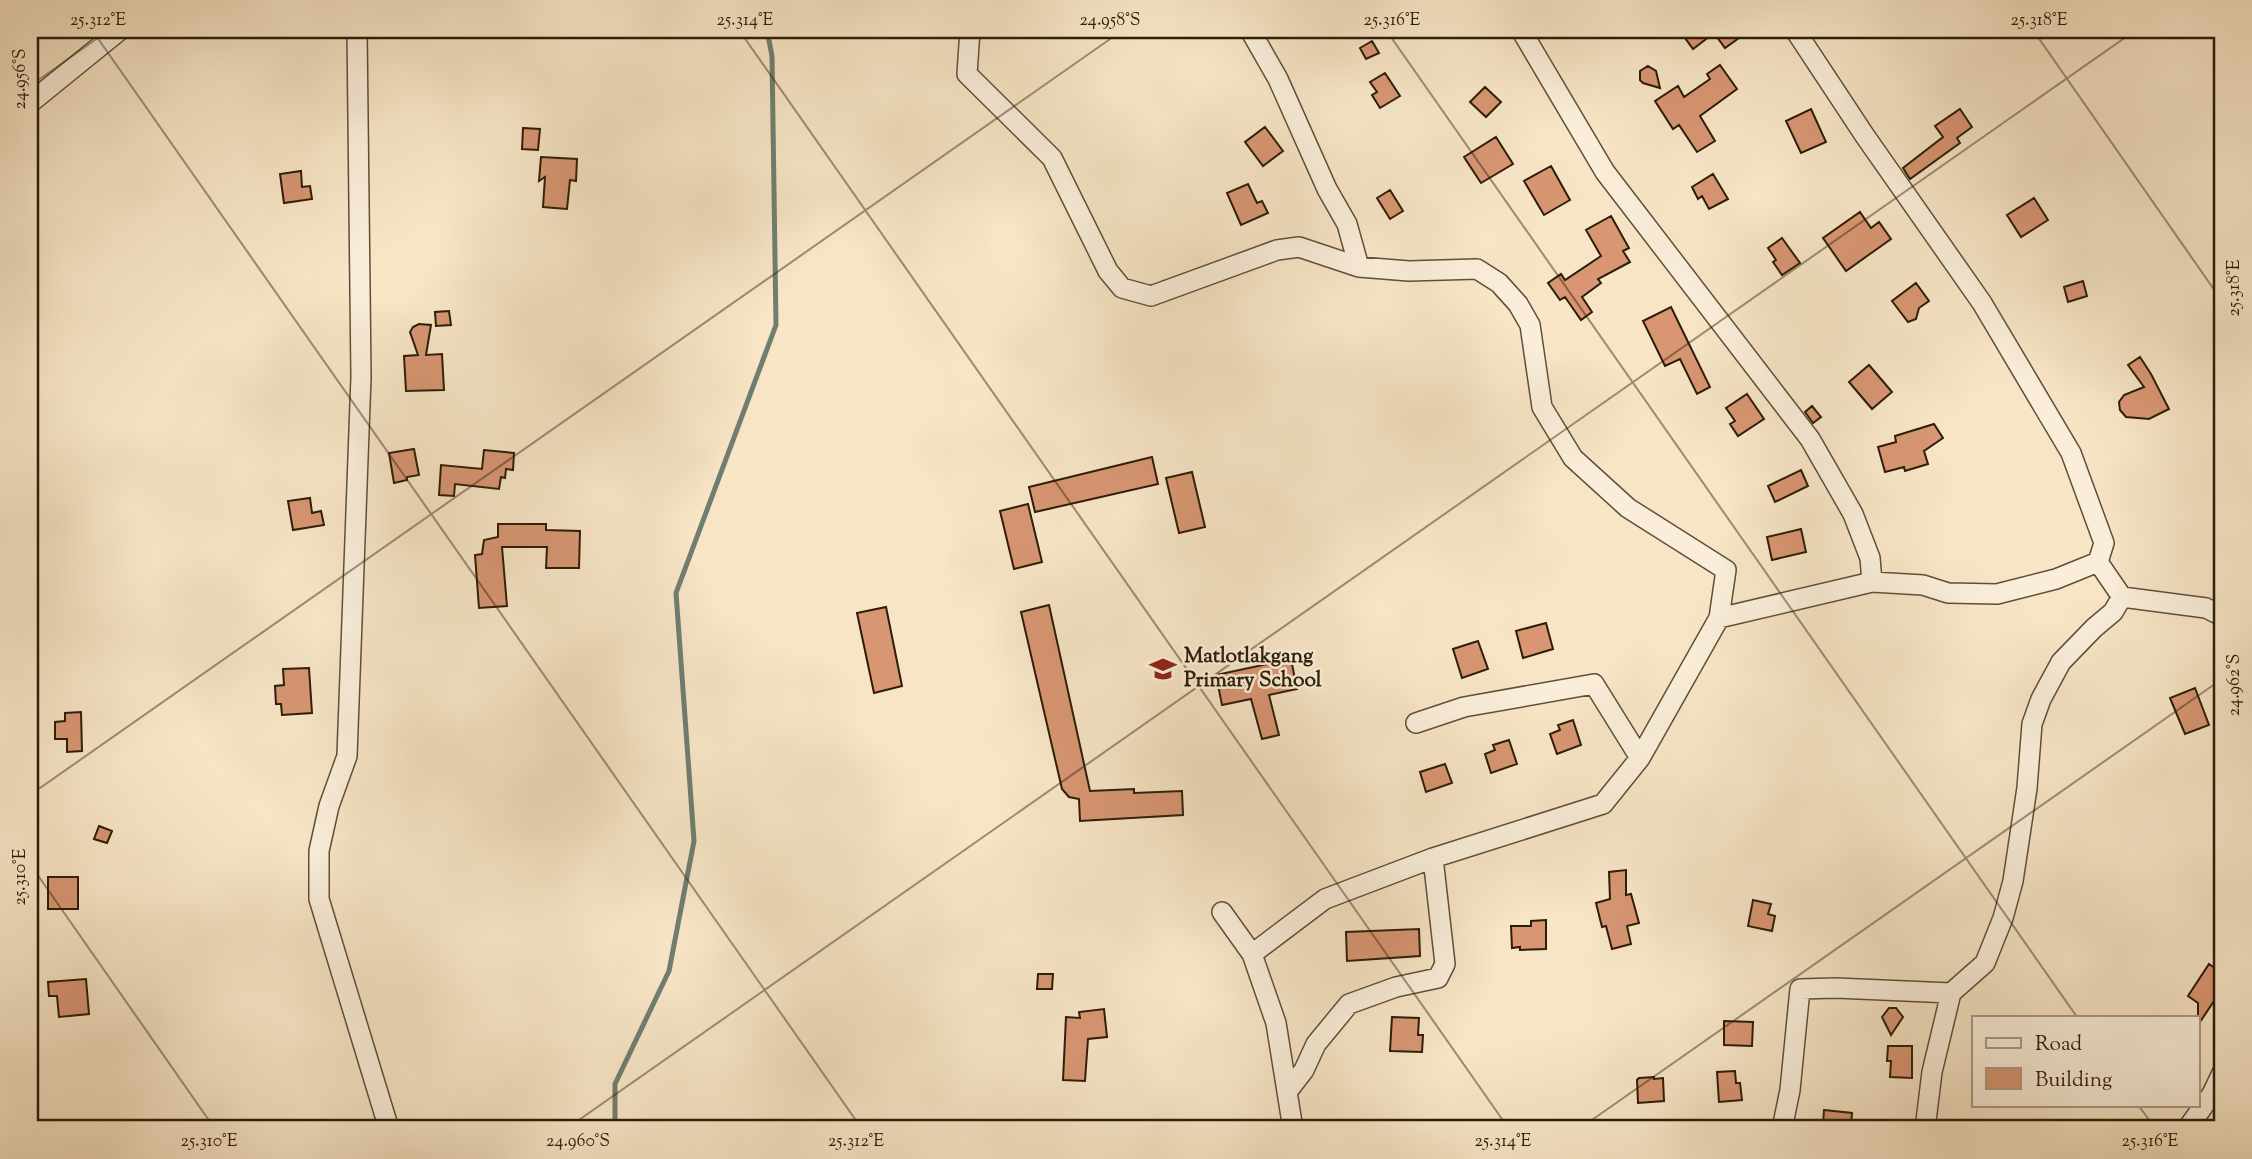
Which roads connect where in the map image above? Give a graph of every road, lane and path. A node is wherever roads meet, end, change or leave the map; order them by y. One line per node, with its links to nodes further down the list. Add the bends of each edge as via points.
1 (120, 30): 7 (street)
2 (357, 30): 22 (street, via 361,377 347,756 319,852 319,899)
3 (970, 30): 8 (street, via 967,74 1052,158 1108,271 1122,288 1151,296 1277,250 1299,247)
4 (1250, 30): 8 (street, via 1347,224)
5 (1521, 30): 10 (street, via 1605,172 1810,439 1853,514 1870,558)
6 (1796, 30): 9 (street, via 1982,303 2071,453 2104,543)
7 (30, 103)
8 (1359, 267): 13 (street, via 1477,269 1499,283 1530,325 1542,407 1573,458 1628,508 1726,570)
9 (2098, 562): 10 (street, via 2056,579 1997,594 1948,593 1923,585); 11 (street)
10 (1872, 582): 13 (street)
11 (2122, 597): 12 (street, via 2206,608); 19 (street, via 2113,612 2061,662 2041,699 2032,724 2027,788 2003,918 1984,963)
12 (2222, 616)
13 (1719, 618): 15 (street)
14 (1416, 723): 15 (street, via 1464,707 1594,684)
15 (1640, 758): 16 (street, via 1603,804)
16 (1433, 858): 18 (street, via 1325,899); 21 (street, via 1445,964 1438,978 1396,986 1349,1004 1316,1044)
17 (1222, 912): 18 (street)
18 (1252, 954): 21 (street, via 1276,1023)
19 (1951, 993): 24 (street, via 1800,989); 25 (street, via 1932,1072)
20 (2222, 1073): 26 (street)
21 (1287, 1092): 23 (street)
22 (389, 1129)
23 (1293, 1129)
24 (1782, 1129)
25 (1925, 1129)
26 (2187, 1129)

